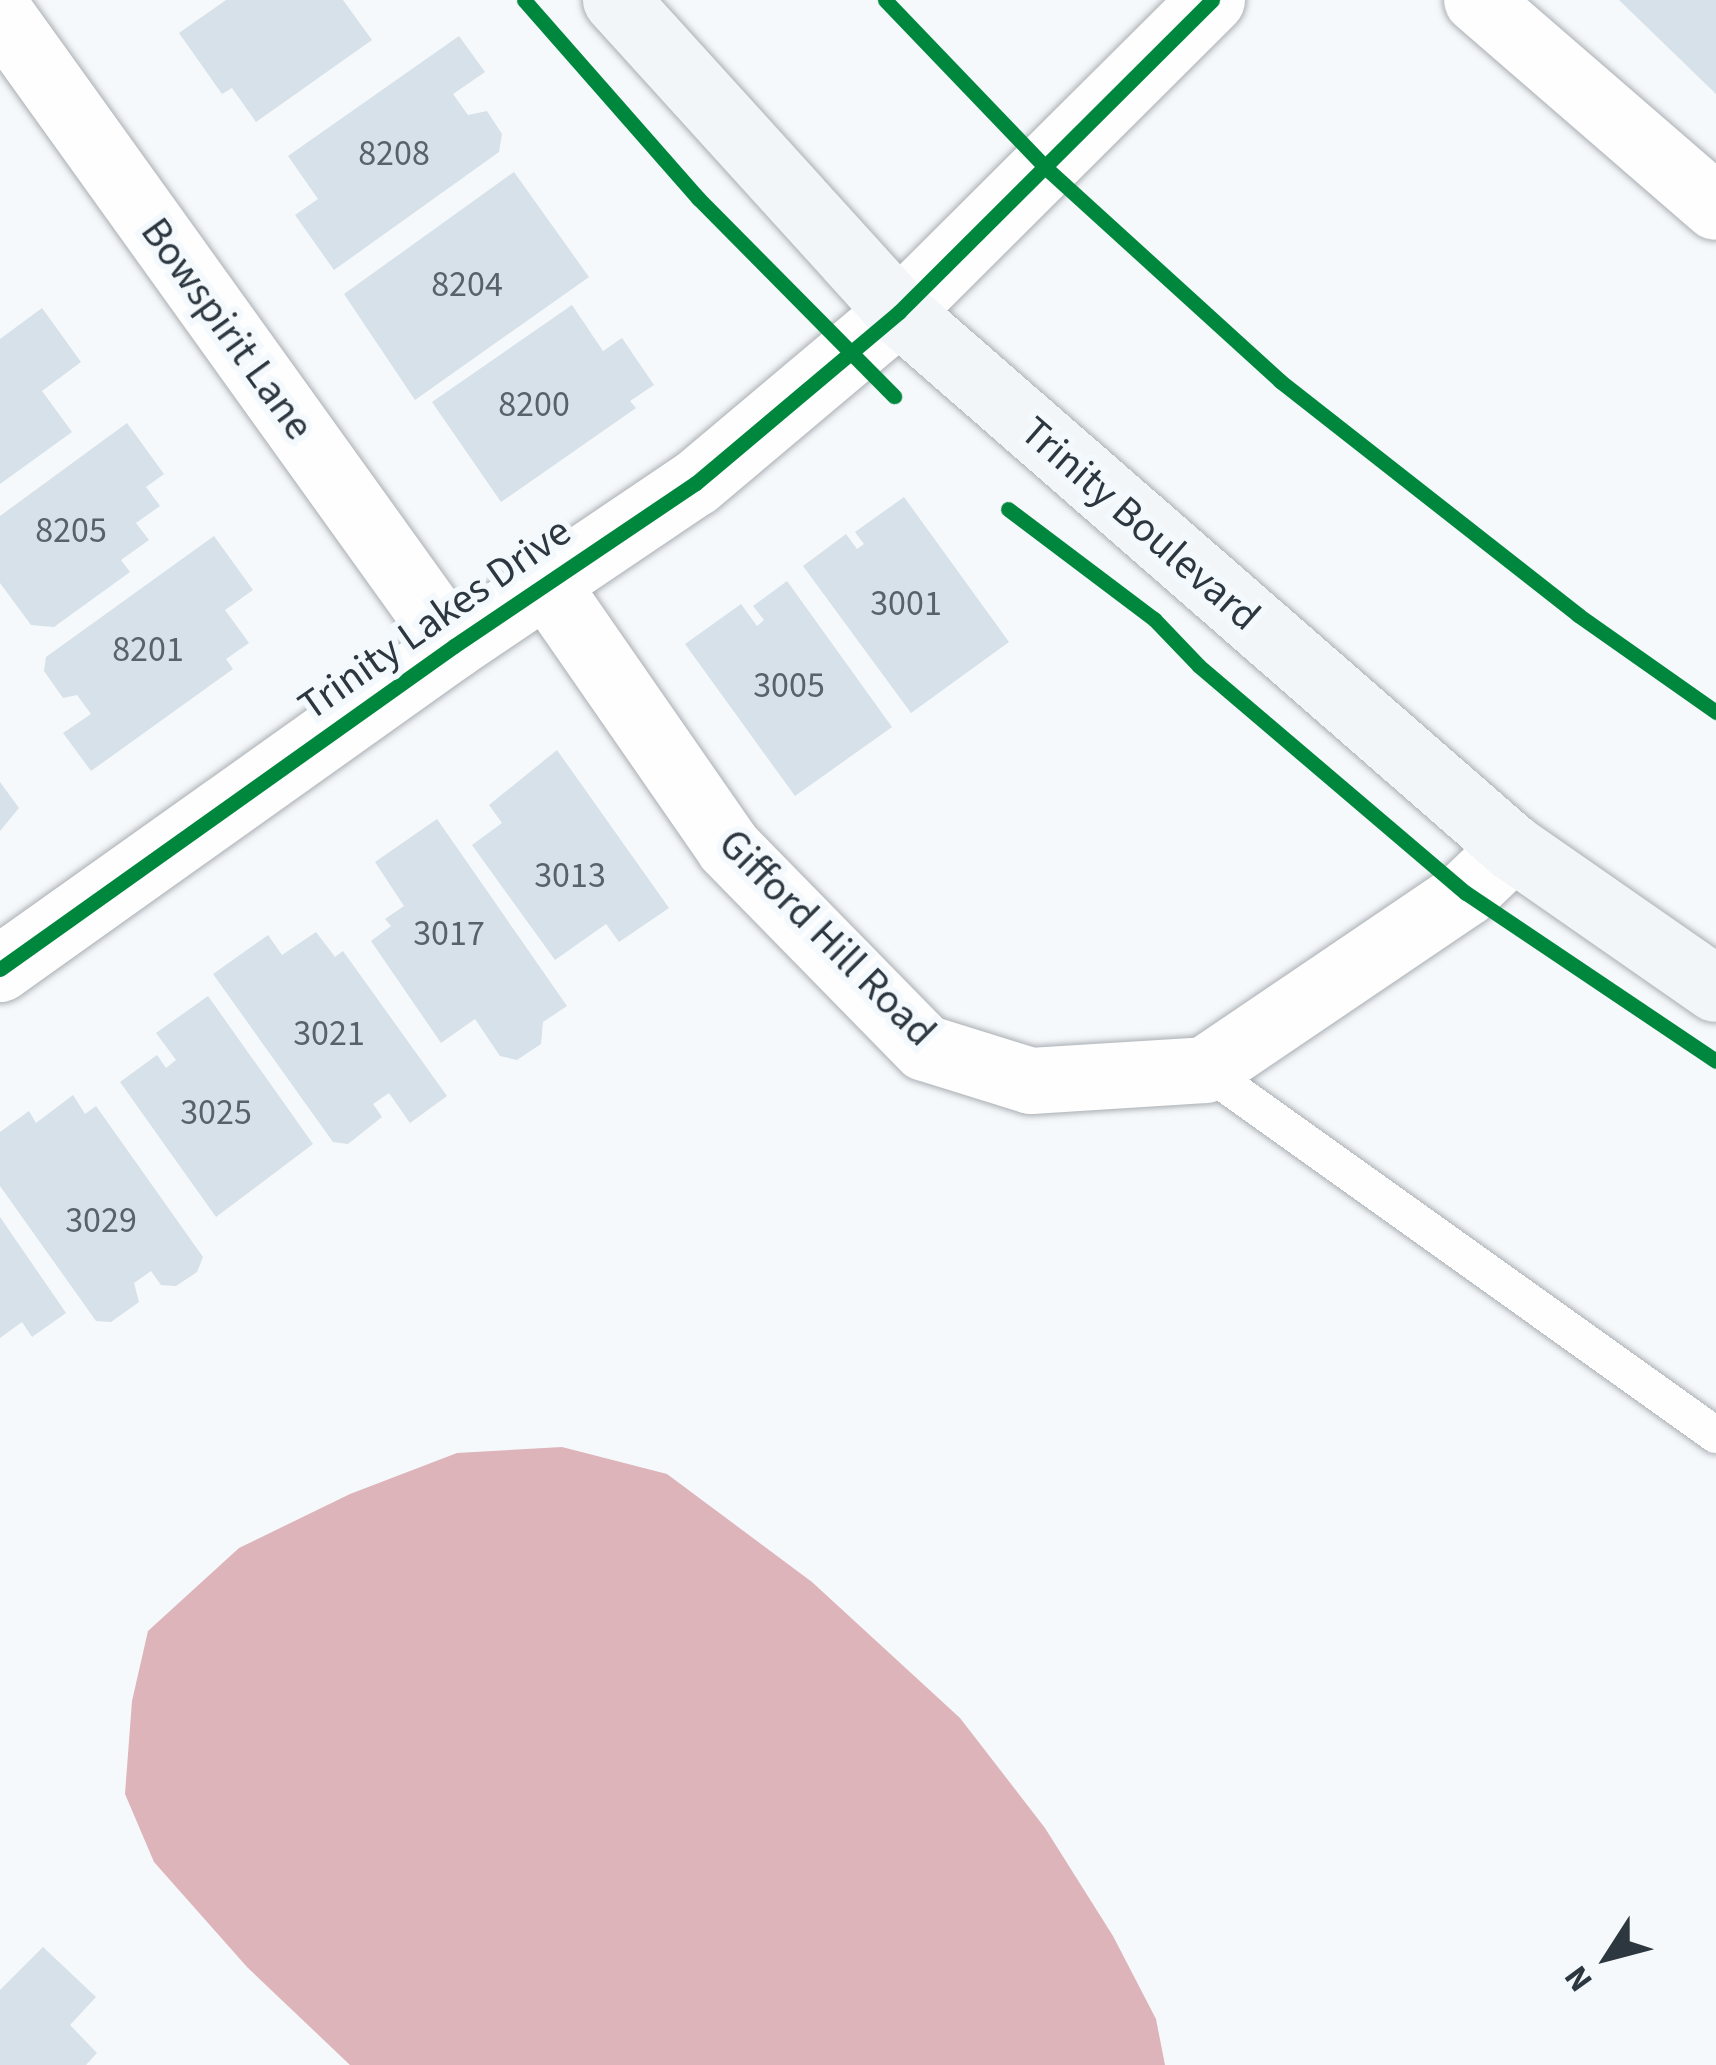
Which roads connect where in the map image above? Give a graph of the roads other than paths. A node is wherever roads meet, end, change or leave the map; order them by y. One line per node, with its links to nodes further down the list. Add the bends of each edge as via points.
1 (616, 0): 6 (main road, Trinity Boulevard)
2 (1212, 0): 6 (street, Trinity Lakes Drive)
3 (1477, 0): 5 (street)
4 (0, 13): 8 (street, Bowspirit Lane)
5 (1716, 207)
6 (899, 312): 7 (street, Trinity Lakes Drive, via 697,483); 9 (main road, Trinity Boulevard)
7 (547, 585): 8 (street, Trinity Lakes Drive); 12 (street, Gifford Hill Road, via 730,848 925,1048 1031,1081)
8 (454, 646): 10 (street, Trinity Lakes Drive)
9 (1513, 848): 11 (main road, Trinity Boulevard); 12 (street, via 1466,893)
10 (0, 969)
11 (1716, 989)
12 (1205, 1070): 13 (lane)
13 (1716, 1435)

